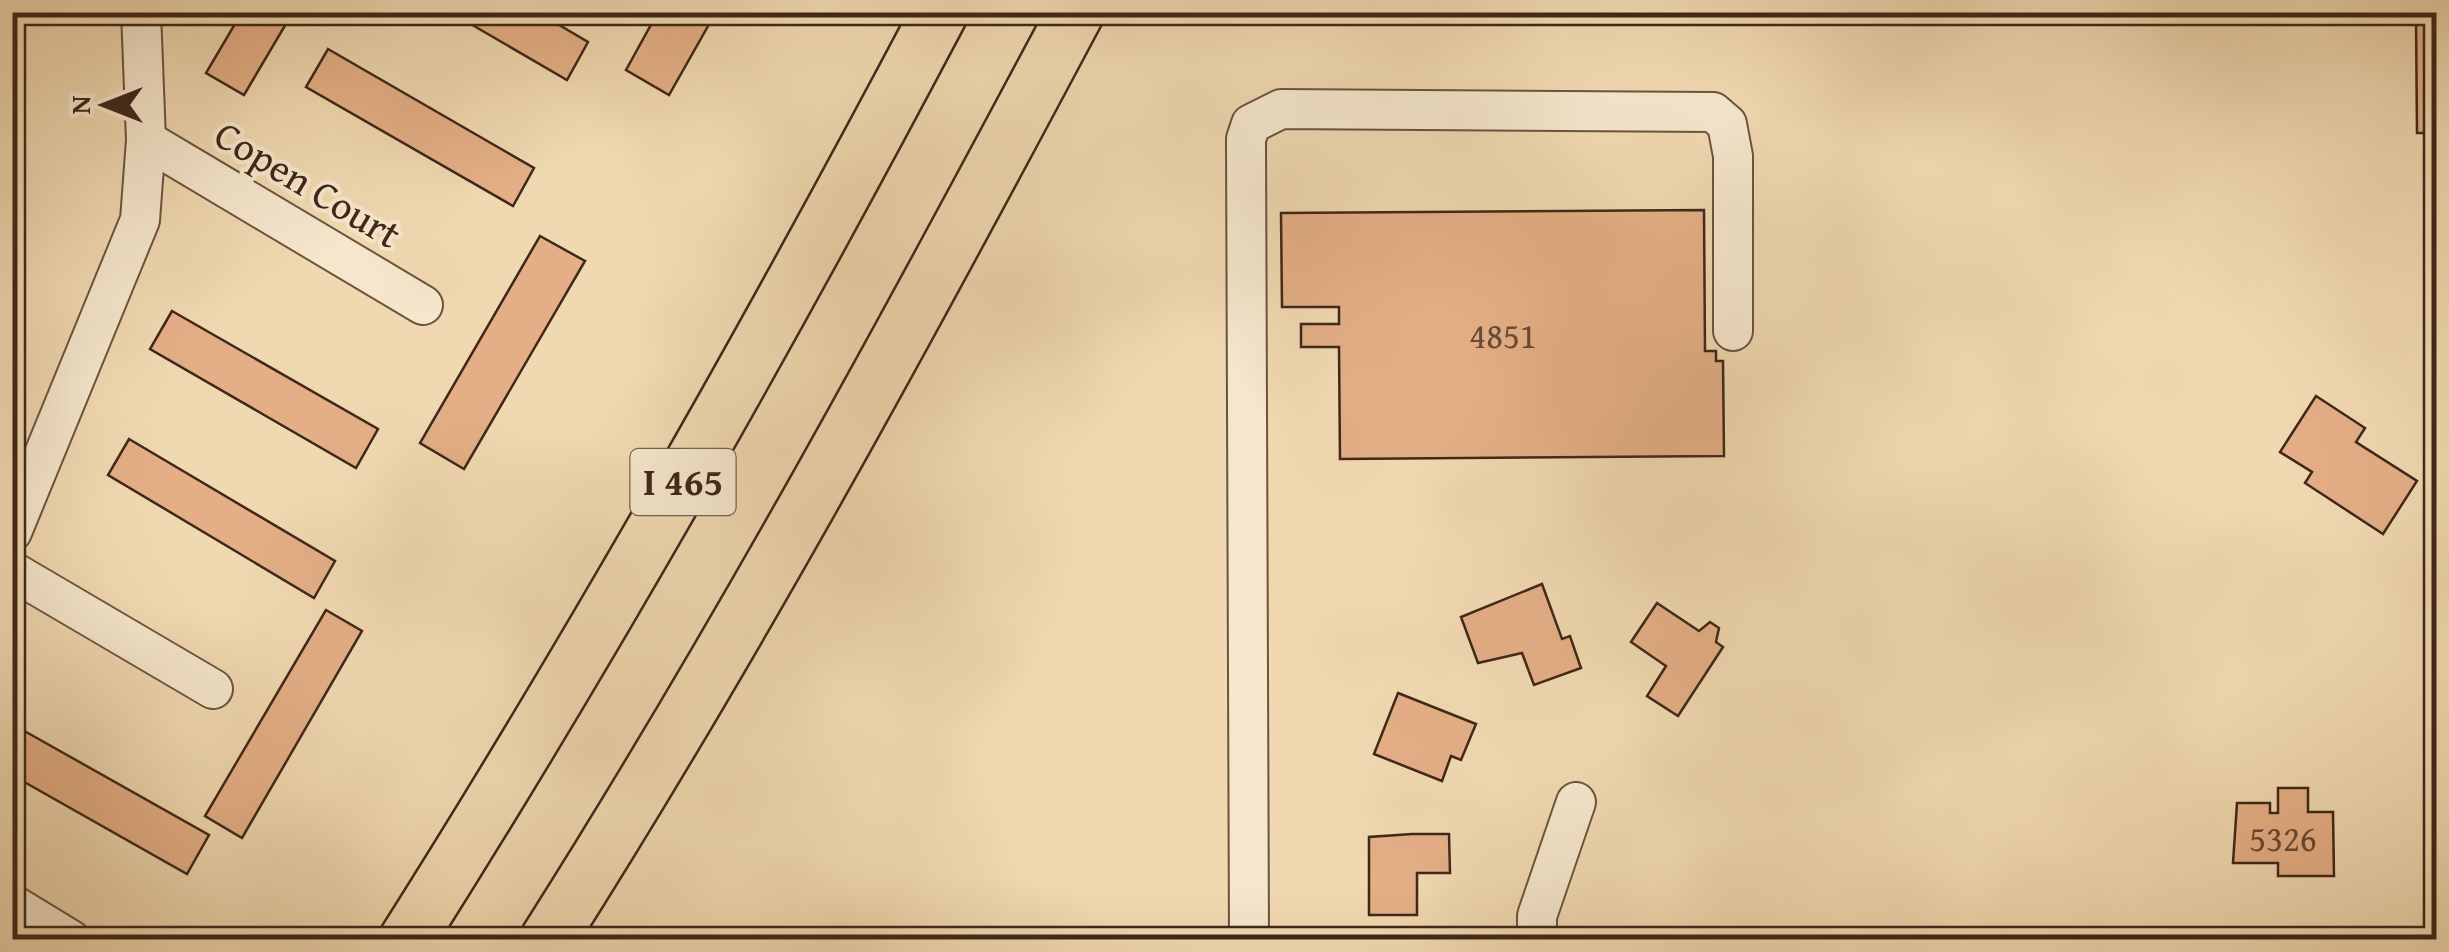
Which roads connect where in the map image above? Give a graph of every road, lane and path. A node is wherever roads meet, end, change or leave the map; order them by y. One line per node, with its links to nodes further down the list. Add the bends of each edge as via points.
1 (141, 12): 4 (street)
2 (940, 12): 13 (highway, I 465, via 773,326)
3 (1076, 12): 14 (highway, I 465, via 875,386)
4 (146, 140): 5 (street, Copen Court); 7 (street, via 136,234)
5 (423, 306)
6 (1733, 331): 15 (street, via 1733,156 1727,124 1713,112 1281,109 1257,119 1246,139)
7 (12, 532)
8 (12, 572): 9 (street)
9 (213, 689)
10 (1576, 802): 16 (street, via 1537,916)
11 (12, 904): 12 (street)
12 (71, 940)
13 (407, 940)
14 (548, 940)
15 (1249, 940)
16 (1537, 940)

